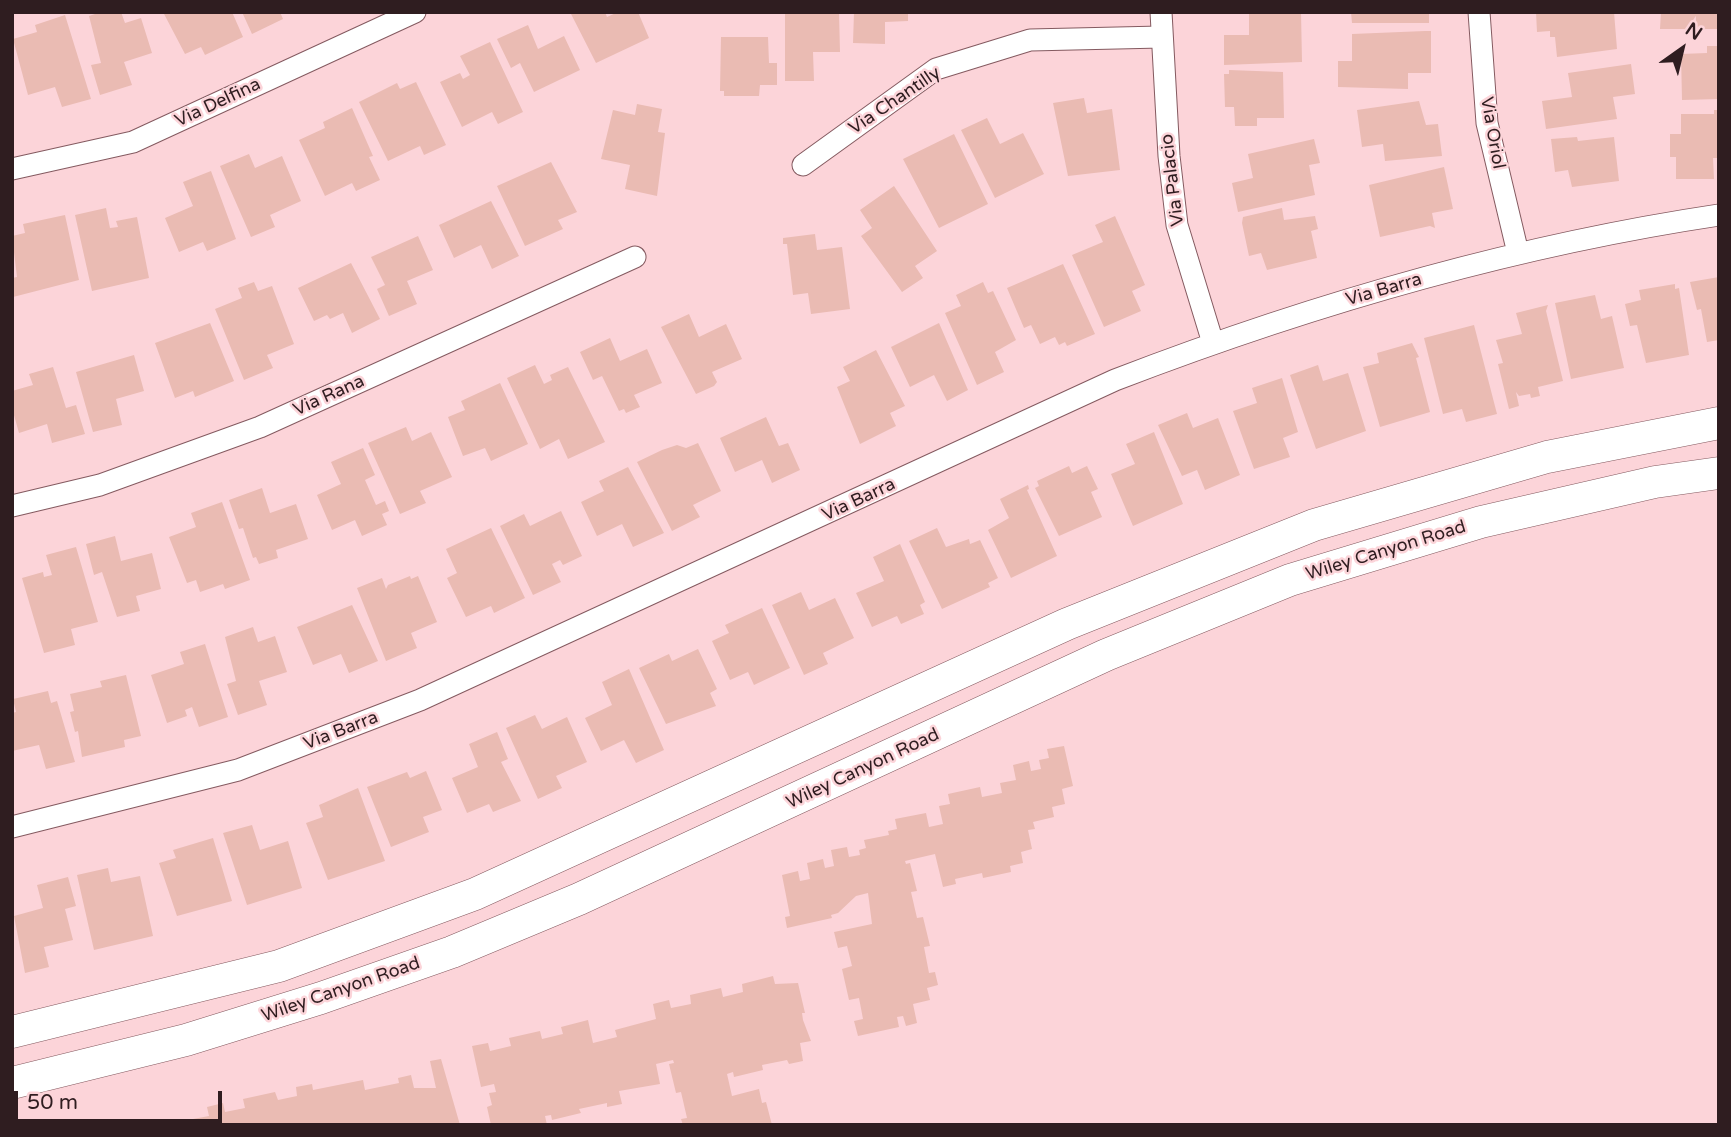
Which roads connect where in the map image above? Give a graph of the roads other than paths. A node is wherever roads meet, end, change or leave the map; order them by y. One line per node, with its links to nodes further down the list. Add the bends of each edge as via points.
1 (415, 12): 6 (street, Via Delfina, via 133,142)
2 (1161, 12): 4 (street, Via Palacio)
3 (1479, 12): 8 (street, Via Oriol, via 1487,123)
4 (1161, 37): 5 (street, Via Chantilly, via 1031,40 936,69); 10 (street, Via Palacio, via 1177,225)
5 (803, 165)
6 (12, 169)
7 (1719, 215): 8 (street, Via Barra)
8 (1518, 253): 10 (street, Via Barra, via 1371,292)
9 (635, 257): 13 (street, Via Rana, via 260,427 100,485)
10 (1213, 343): 16 (street, Via Barra, via 1115,380 420,700 238,770)
11 (1719, 423): 14 (main road, via 1547,457 1314,525)
12 (1719, 473): 15 (main road, Wiley Canyon Road, via 1655,482 1455,530 1290,580)
13 (12, 506)
14 (1067, 624): 15 (main road); 17 (main road, via 475,894 279,967)
15 (1085, 665): 18 (main road, Wiley Canyon Road, via 579,899 452,952 186,1040)
16 (12, 827)
17 (12, 1032)
18 (12, 1083)

